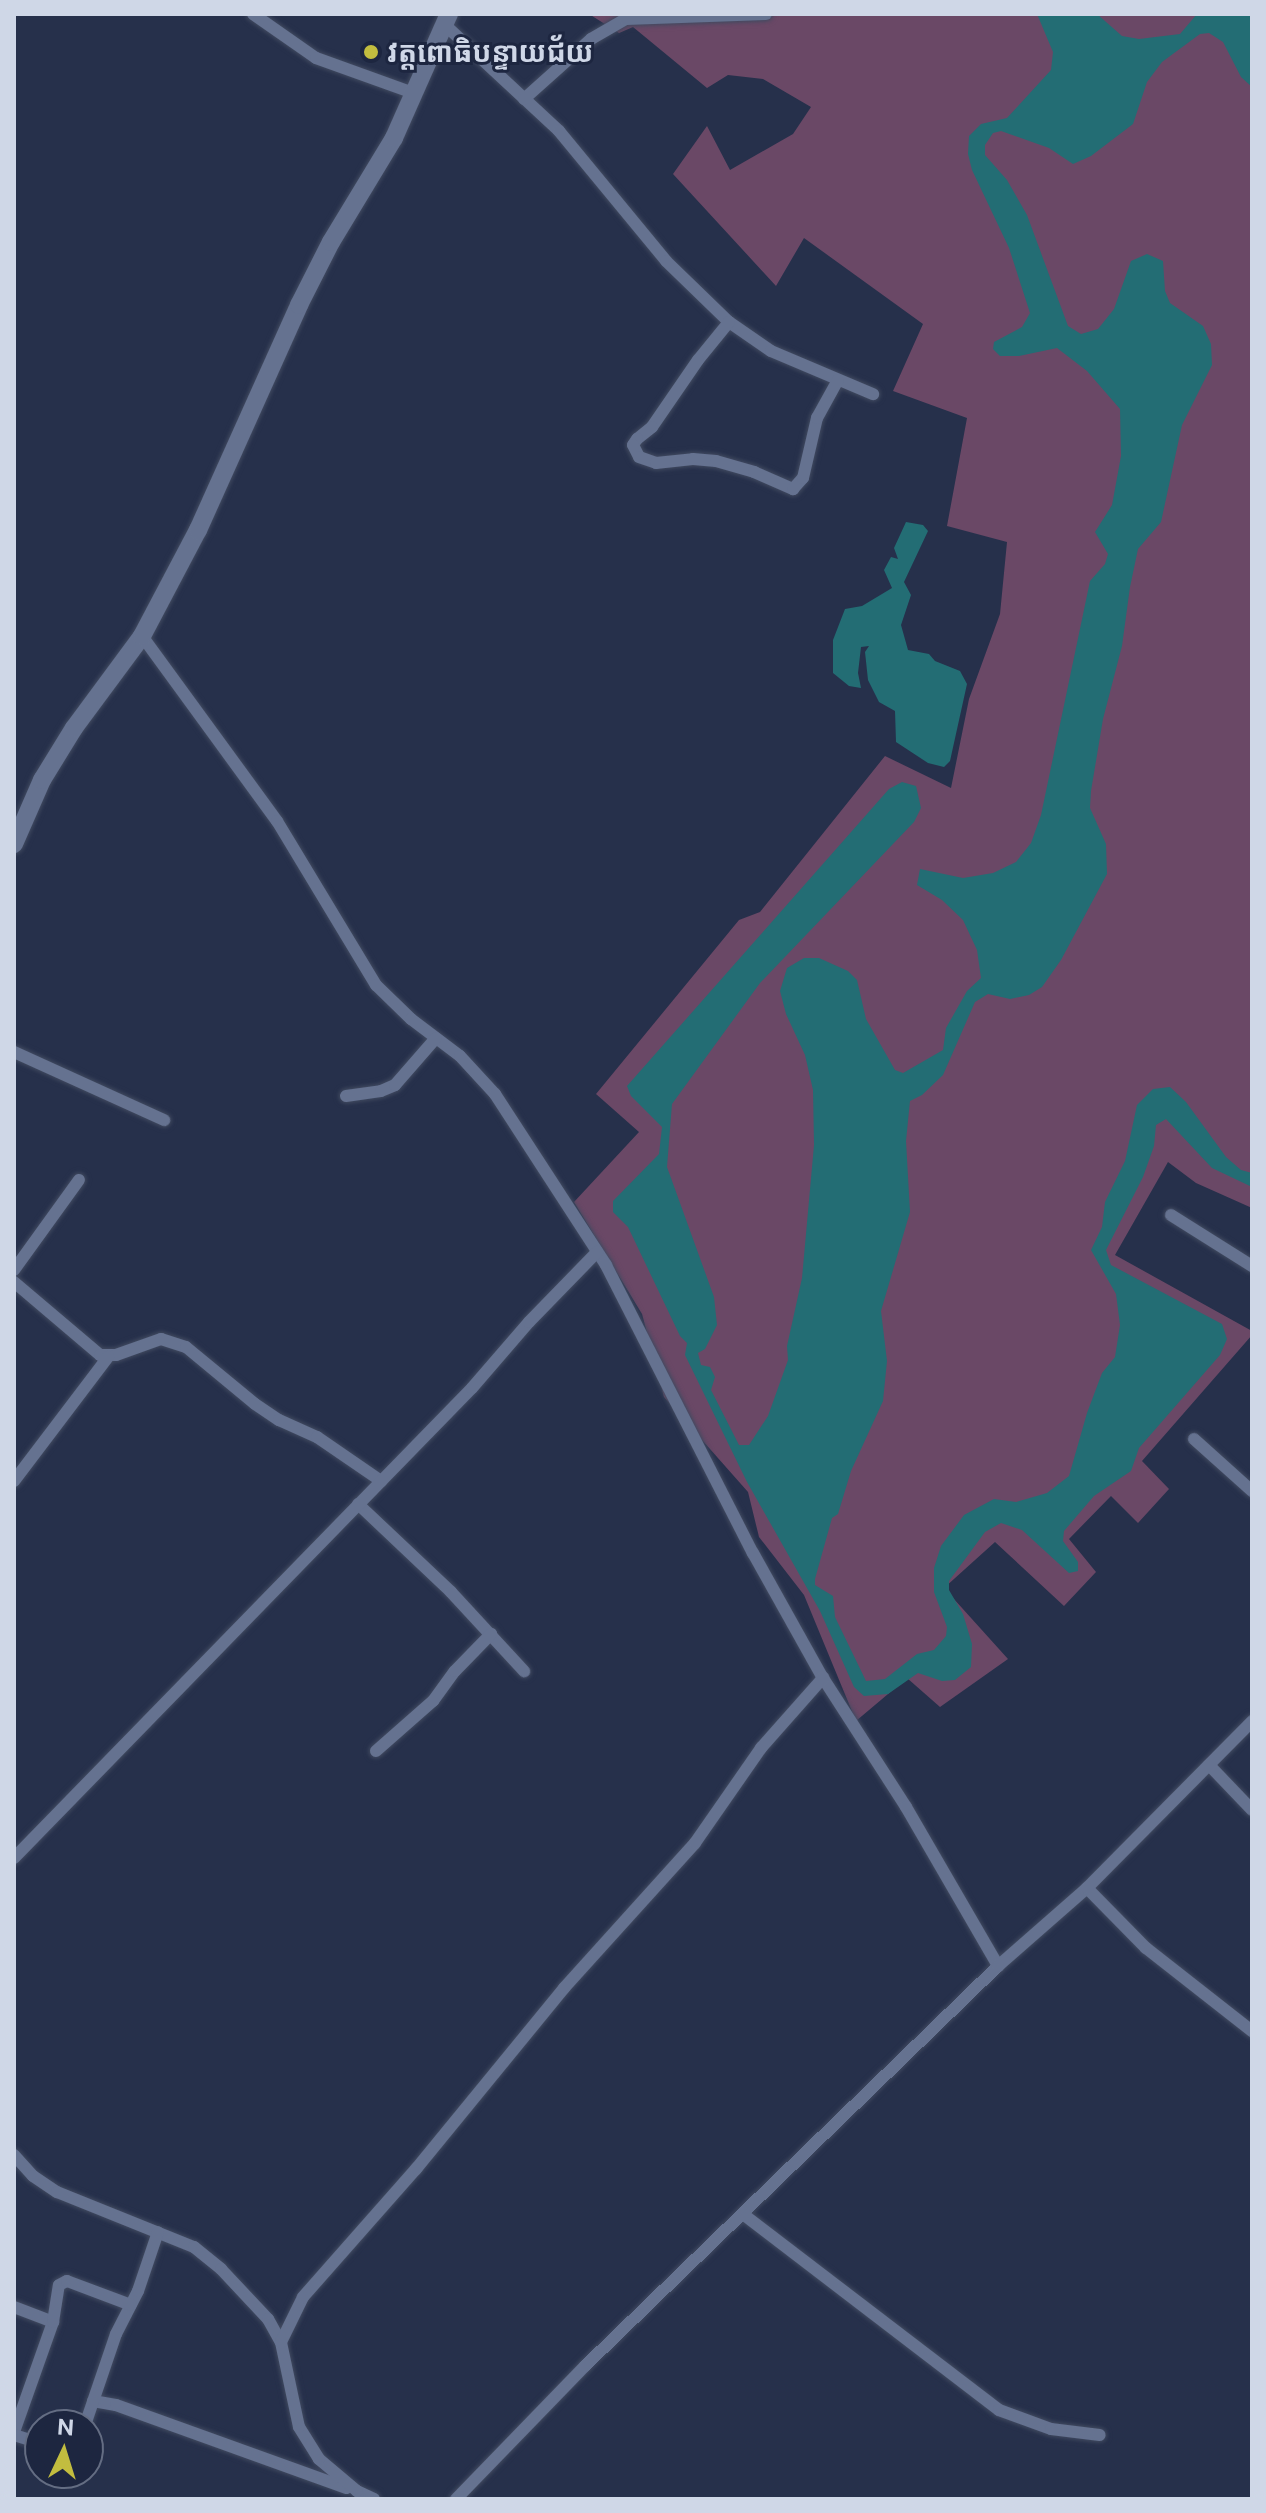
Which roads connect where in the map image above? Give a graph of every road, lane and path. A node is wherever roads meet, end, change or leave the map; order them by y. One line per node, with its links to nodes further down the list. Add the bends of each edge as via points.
1 (253, 14): 4 (street, via 316,58)
2 (766, 14): 5 (street, via 625,19 591,39)
3 (447, 20): 4 (street); 5 (street)
4 (416, 94): 9 (street, via 299,305 198,530)
5 (524, 99): 6 (street, via 559,131 666,261)
6 (729, 322): 7 (street, via 771,351); 7 (street, via 652,427 637,439 634,452 646,462 716,461 793,489 803,478 817,418)
7 (838, 380): 8 (street)
8 (873, 394)
9 (142, 636): 10 (street, via 74,728 42,780); 11 (street, via 277,821 376,985)
10 (14, 844)
11 (436, 1038): 13 (street, via 395,1085); 17 (street, via 495,1094)
12 (14, 1052): 14 (street)
13 (346, 1096)
14 (164, 1120)
15 (79, 1180): 19 (street)
16 (1171, 1215): 18 (street)
17 (597, 1252): 24 (street); 29 (street)
18 (1252, 1266)
19 (14, 1270)
20 (14, 1282): 21 (street, via 88,1347)
21 (108, 1357): 23 (street); 24 (street, via 171,1340 255,1404 317,1437)
22 (1194, 1439): 25 (street)
23 (14, 1481)
24 (381, 1481): 26 (street)
25 (1252, 1491)
26 (358, 1504): 27 (street); 34 (street)
27 (491, 1634): 28 (street); 31 (street, via 433,1701)
28 (524, 1671)
29 (823, 1678): 36 (street); 44 (street, via 761,1748 695,1843 564,1988 303,2297)
30 (1251, 1725): 32 (street)
31 (376, 1751)
32 (1209, 1765): 33 (street); 35 (street)
33 (1252, 1810)
34 (14, 1858)
35 (1087, 1888): 36 (street); 37 (street, via 1146,1948)
36 (998, 1966): 39 (street)
37 (1252, 2031)
38 (14, 2155): 40 (street, via 57,2192)
39 (744, 2215): 48 (street, via 999,2410 1051,2429); 51 (street, via 585,2366)
40 (158, 2232): 41 (street); 44 (street, via 194,2247 221,2269 268,2319)
41 (131, 2305): 43 (street, via 67,2281 59,2285); 45 (street)
42 (14, 2307): 43 (street)
43 (53, 2322): 47 (street)
44 (281, 2342): 49 (street, via 299,2427 319,2459)
45 (93, 2401): 46 (street); 49 (street)
46 (90, 2409)
47 (14, 2433)
48 (1100, 2435)
49 (357, 2491): 50 (street)
50 (374, 2499)
51 (456, 2499)

